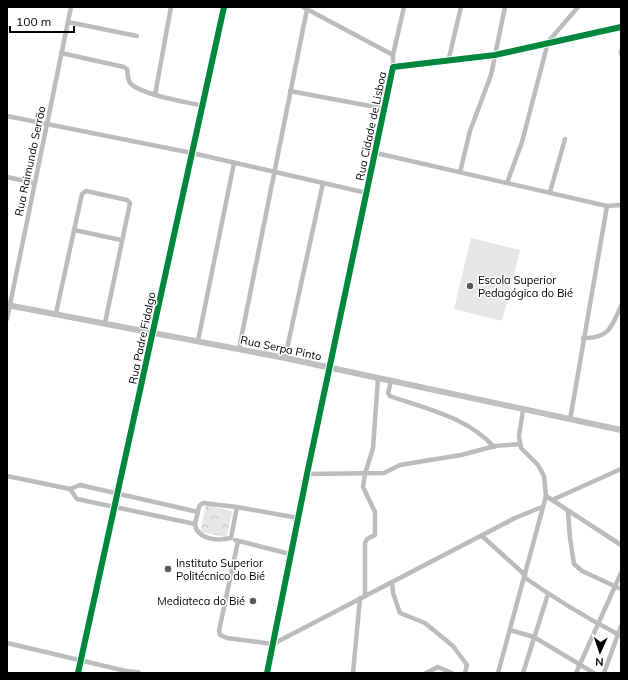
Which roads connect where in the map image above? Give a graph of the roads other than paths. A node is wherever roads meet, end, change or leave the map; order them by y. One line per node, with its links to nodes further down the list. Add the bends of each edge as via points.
1 (71, 7): 9 (street, Rua Raimundo Serrão)
2 (171, 7): 21 (street)
3 (224, 7): 22 (street, Rua Padre Fidalgo)
4 (404, 7): 16 (street)
5 (461, 7): 18 (street)
6 (505, 7): 17 (street)
7 (578, 7): 12 (street)
8 (305, 8): 16 (street); 20 (street)
9 (68, 22): 11 (street); 14 (street, Rua Raimundo Serrão)
10 (621, 26): 12 (street, Rua Cidade de Lisboa)
11 (137, 36)
12 (548, 42): 17 (street, Rua Cidade de Lisboa); 35 (street, via 522,142)
13 (621, 51): 15 (street)
14 (61, 53): 21 (street, via 124,67 132,84); 25 (street, Rua Raimundo Serrão)
15 (621, 54)
16 (393, 55): 19 (street)
17 (495, 55): 18 (street, Rua Cidade de Lisboa); 31 (street, via 490,79 470,131)
18 (448, 62): 19 (street, Rua Cidade de Lisboa)
19 (394, 67): 23 (street, Rua Cidade de Lisboa)
20 (290, 91): 23 (street); 30 (street)
21 (155, 95): 22 (street)
22 (203, 106): 27 (street, Rua Padre Fidalgo)
23 (386, 109): 28 (street, Rua Cidade de Lisboa)
24 (7, 116): 25 (street)
25 (46, 125): 27 (street); 33 (street, Rua Raimundo Serrão)
26 (565, 139): 36 (street)
27 (192, 153): 29 (street); 47 (street, Rua Padre Fidalgo)
28 (376, 154): 31 (street); 37 (street, Rua Cidade de Lisboa)
29 (234, 163): 30 (street); 49 (street)
30 (275, 172): 34 (street); 50 (street)
31 (460, 172): 35 (street)
32 (7, 177): 33 (street)
33 (34, 183): 42 (street, Rua Raimundo Serrão)
34 (323, 183): 37 (street); 51 (street)
35 (507, 183): 36 (street)
36 (550, 192): 39 (street)
37 (367, 193): 52 (street, Rua Cidade de Lisboa)
38 (621, 205): 39 (street)
39 (607, 206): 48 (street)
40 (74, 230): 41 (street); 41 (street, via 82,194 86,191 129,201); 44 (street)
41 (122, 240): 46 (street)
42 (8, 305): 44 (street, Rua Serpa Pinto); 45 (street, Rua Raimundo Serrão)
43 (621, 306): 48 (street, via 611,328 605,334 597,338)
44 (56, 313): 46 (street, Rua Serpa Pinto)
45 (7, 319)
46 (105, 323): 47 (street, Rua Serpa Pinto)
47 (154, 333): 49 (street, Rua Serpa Pinto); 65 (street, Rua Padre Fidalgo)
48 (583, 338): 56 (street)
49 (198, 341): 50 (street, Rua Serpa Pinto)
50 (239, 349): 51 (street, Rua Serpa Pinto)
51 (285, 358): 52 (street, Rua Serpa Pinto)
52 (330, 369): 53 (street, Rua Serpa Pinto); 61 (street)
53 (378, 378): 54 (street, Rua Serpa Pinto); 62 (street, via 373,448)
54 (391, 381): 55 (street, Rua Serpa Pinto); 59 (street, via 388,393 390,396 460,420 484,436)
55 (523, 410): 56 (street, Rua Serpa Pinto); 58 (street)
56 (570, 420): 57 (street, Rua Serpa Pinto)
57 (621, 430)
58 (520, 444): 59 (street); 66 (street, via 523,452 538,465 544,476)
59 (494, 447): 62 (street, via 400,465 384,473)
60 (621, 469): 67 (street)
61 (307, 474): 62 (street); 73 (street)
62 (365, 474): 86 (street, via 364,491 376,512 376,517 375,535 367,539 366,543)
63 (7, 476): 64 (street)
64 (70, 489): 65 (street, via 80,485); 70 (street, via 77,499)
65 (119, 493): 70 (street, Rua Padre Fidalgo); 72 (street)
66 (546, 496): 67 (street); 69 (street)
67 (552, 500): 71 (street)
68 (238, 507): 72 (street, via 203,503 199,506); 73 (street); 76 (street)
69 (542, 507): 75 (street); 81 (street)
70 (116, 508): 74 (street); 94 (street, Rua Padre Fidalgo)
71 (568, 511): 78 (street); 83 (street, via 574,564 582,571)
72 (198, 512): 74 (street)
73 (298, 518): 79 (street)
74 (194, 524): 76 (street, via 199,535 219,540)
75 (482, 536): 81 (street); 82 (street)
76 (231, 538): 77 (street)
77 (238, 541): 79 (street); 93 (street, via 220,635)
78 (621, 545)
79 (290, 554): 93 (street)
80 (621, 573): 83 (street)
81 (524, 576): 85 (street); 89 (street)
82 (392, 582): 86 (street); 103 (street, via 400,613 421,620 453,646 467,665)
83 (614, 586): 84 (street); 87 (street)
84 (621, 589)
85 (548, 594): 87 (street); 91 (street)
86 (363, 597): 93 (street); 100 (street)
87 (597, 624): 90 (street); 95 (street)
88 (621, 626): 90 (street)
89 (510, 630): 91 (street); 104 (street)
90 (619, 635): 108 (street)
91 (534, 637): 95 (street); 105 (street)
92 (7, 643): 94 (street)
93 (273, 644): 99 (street)
94 (82, 659): 96 (street); 97 (street, Rua Padre Fidalgo)
95 (580, 664): 106 (street); 107 (street)
96 (130, 672): 98 (street)
97 (78, 673)
98 (138, 673)
99 (267, 673)
100 (353, 673)
101 (426, 673): 102 (street, via 438,667)
102 (452, 673)
103 (465, 673)
104 (498, 673)
105 (523, 673)
106 (576, 673)
107 (594, 673)
108 (604, 673)

